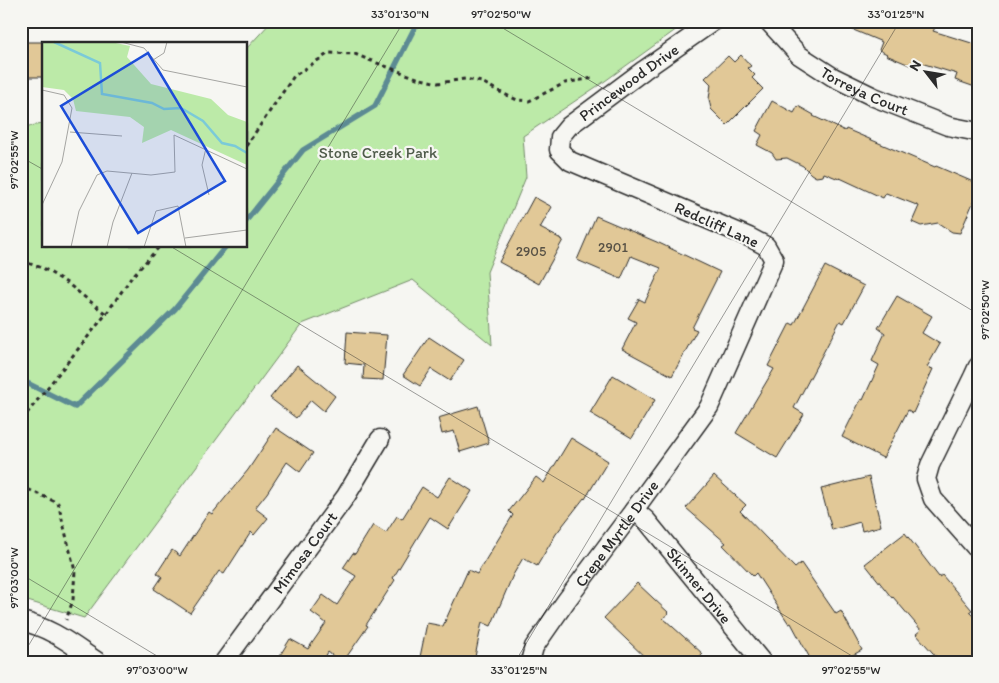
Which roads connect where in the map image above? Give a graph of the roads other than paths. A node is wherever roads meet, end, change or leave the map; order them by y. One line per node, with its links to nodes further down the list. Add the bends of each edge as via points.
1 (714, 21): 3 (street, Princewood Drive)
2 (768, 21): 4 (street, Torreya Court, via 799,55 833,77 948,126)
3 (569, 126): 6 (street, Redcliff Lane, via 560,137 559,150 570,161 749,237 766,246 774,260)
4 (978, 132)
5 (978, 366): 9 (street, via 926,479 933,499)
6 (709, 407): 8 (street, Crepe Myrtle Drive)
7 (380, 440): 12 (street, Mimosa Court, via 346,496)
8 (634, 510): 13 (street, Crepe Myrtle Drive, via 534,647); 14 (street, Skinner Drive, via 646,520)
9 (978, 550)
10 (21, 621): 11 (street, via 52,632)
11 (98, 662)
12 (224, 662)
13 (530, 662)
14 (762, 662)

